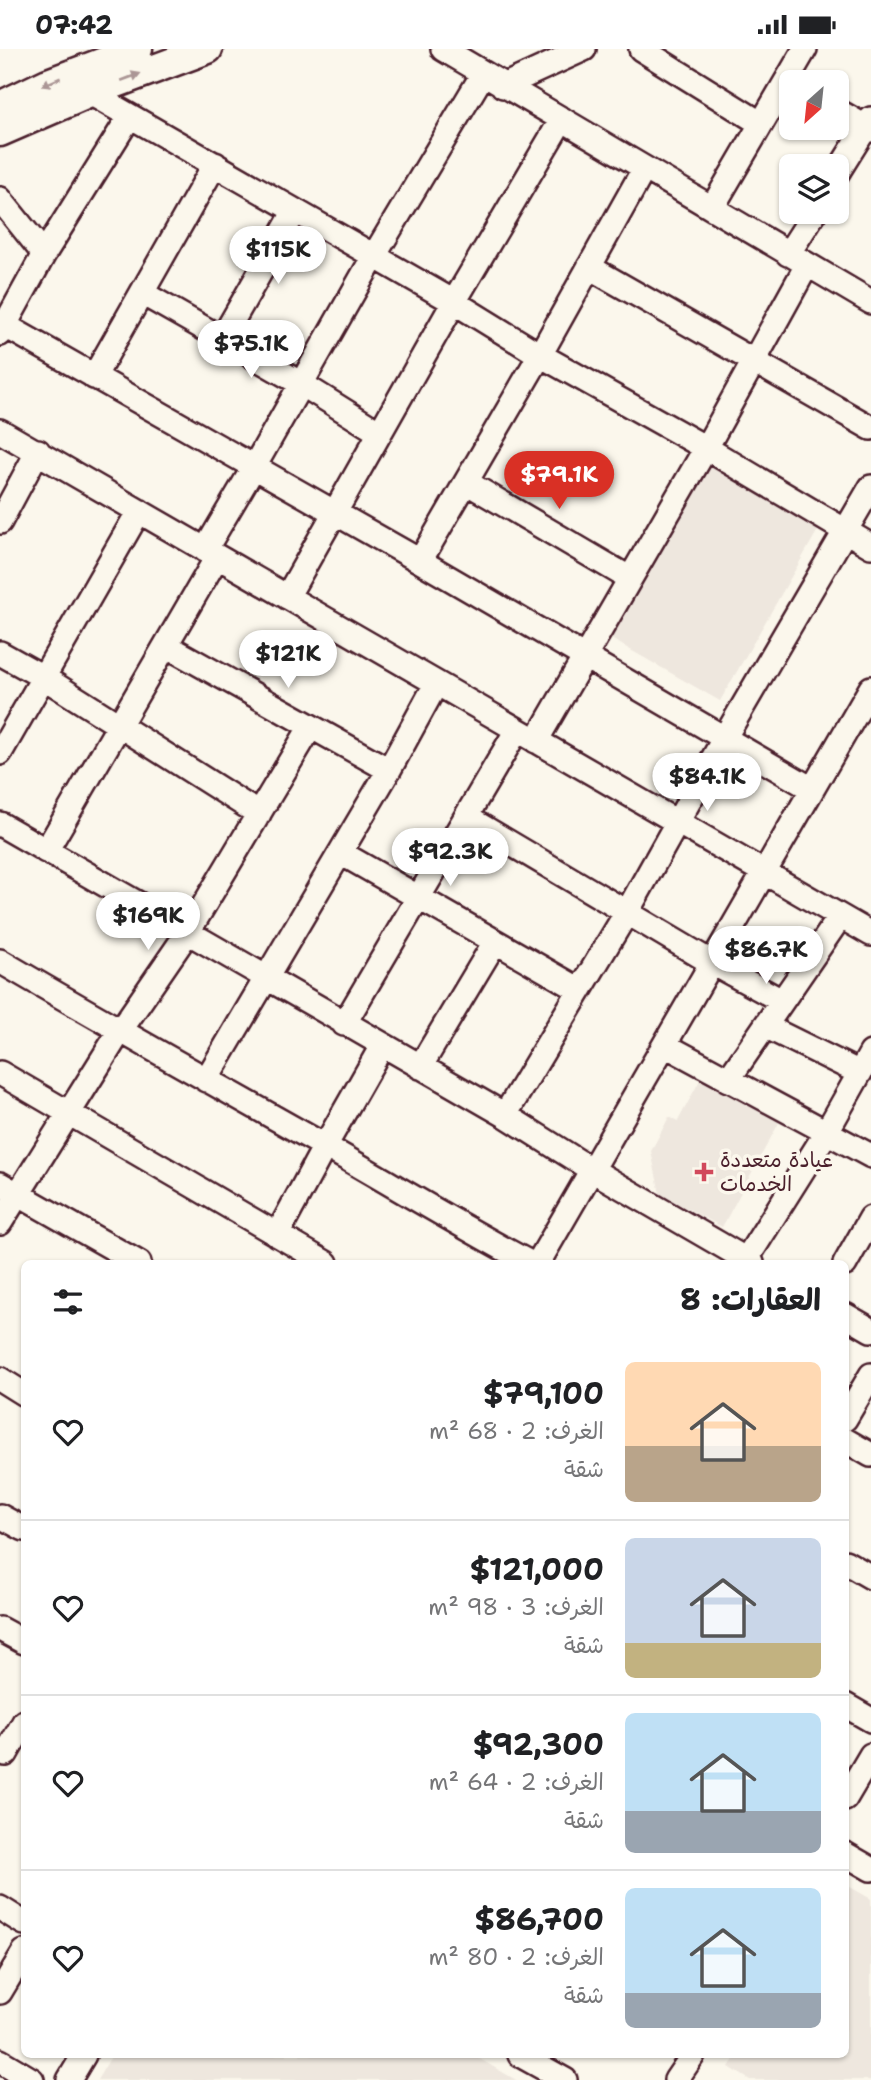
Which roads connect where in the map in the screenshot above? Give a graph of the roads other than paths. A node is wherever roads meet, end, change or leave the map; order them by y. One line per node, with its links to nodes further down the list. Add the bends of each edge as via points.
1 (208, 49): 10 (main road, one-way to 1)
2 (443, 49): 8 (street)
3 (584, 49): 9 (street)
4 (641, 49): 16 (street)
5 (805, 49): 7 (street)
6 (123, 51): 12 (main road, one-way to 12)
7 (795, 70)
8 (483, 74): 9 (street); 27 (street)
9 (503, 86): 15 (street)
10 (90, 93): 13 (street); 18 (main road)
11 (779, 96): 16 (street)
12 (3, 99)
13 (130, 116): 20 (street); 26 (street)
14 (849, 116): 17 (street)
15 (562, 119): 21 (street); 31 (street)
16 (760, 123): 22 (street)
17 (870, 126): 19 (street)
18 (0, 132)
19 (849, 156)
20 (215, 164): 24 (street); 30 (street)
21 (644, 169): 22 (street); 29 (street)
22 (712, 208): 28 (street)
23 (3, 210): 26 (street)
24 (295, 211): 27 (street); 34 (street)
25 (810, 224): 28 (street)
26 (44, 254): 33 (street)
27 (374, 256): 31 (street); 38 (street)
28 (797, 260): 32 (street); 36 (street)
29 (589, 267): 35 (street); 36 (street)
30 (142, 293): 34 (street); 37 (street)
31 (454, 302): 35 (street); 41 (street)
32 (871, 302)
33 (2, 330): 37 (street)
34 (222, 339): 38 (street)
35 (540, 355): 42 (street); 45 (street)
36 (755, 360): 39 (street); 42 (street)
37 (94, 377): 44 (street)
38 (300, 383): 41 (street); 44 (street)
39 (871, 428)
40 (0, 431): 43 (street)
41 (380, 433): 48 (street)
42 (706, 448): 50 (street); 54 (street)
43 (38, 451): 47 (street); 49 (street)
44 (254, 467): 48 (street); 52 (street)
45 (466, 482): 53 (street); 54 (street)
46 (871, 487): 50 (street)
47 (139, 511): 52 (street); 59 (street)
48 (334, 513): 53 (street); 55 (street)
49 (0, 522)
50 (846, 530): 51 (street); 65 (street)
51 (871, 546)
52 (211, 553): 55 (street); 56 (street)
53 (420, 561): 58 (street)
54 (629, 578): 58 (street)
55 (286, 597): 60 (street)
56 (167, 646): 62 (street); 63 (street)
57 (0, 653): 59 (street)
58 (585, 656): 64 (street); 65 (street)
59 (43, 677): 62 (street); 66 (street)
60 (436, 684): 64 (street); 67 (street)
61 (871, 688): 68 (street)
62 (120, 726): 69 (street); 73 (street)
63 (310, 728): 67 (street); 69 (street)
64 (526, 735): 70 (street); 71 (street)
65 (725, 737): 68 (street); 71 (street)
66 (0, 753)
67 (389, 770): 74 (street)
68 (812, 789): 75 (street)
69 (260, 814): 79 (street)
70 (466, 817): 76 (street); 77 (street)
71 (678, 821): 75 (street); 77 (street)
72 (0, 824): 73 (street)
73 (46, 851): 79 (street)
74 (341, 853): 76 (street); 84 (street)
75 (764, 874): 78 (street); 83 (street)
76 (419, 898): 81 (street); 87 (street)
77 (627, 912): 83 (street); 85 (street)
78 (840, 916): 80 (street); 86 (street)
79 (188, 932): 84 (street); 89 (street)
80 (871, 934)
81 (495, 942): 85 (street); 93 (street)
82 (0, 961): 89 (street)
83 (713, 964): 86 (street); 90 (street)
84 (267, 979): 87 (street); 96 (street)
85 (580, 990): 99 (street)
86 (782, 1001): 88 (street)
87 (344, 1024): 91 (street)
88 (765, 1026): 95 (street); 97 (street)
89 (120, 1031): 96 (street); 98 (street)
90 (665, 1045): 97 (street); 103 (street)
91 (382, 1046): 93 (street); 101 (street)
92 (871, 1053): 95 (street)
93 (420, 1067): 99 (street)
94 (0, 1073): 98 (street)
95 (860, 1073): 100 (street)
96 (206, 1080): 101 (street)
97 (728, 1080): 100 (street)
98 (68, 1112): 104 (street); 107 (street)
99 (505, 1115): 103 (street)
100 (826, 1132): 102 (street); 113 (street)
101 (324, 1146): 107 (street); 110 (street)
102 (871, 1156)
103 (592, 1170): 111 (street); 112 (street)
104 (9, 1190): 106 (street); 108 (street)
105 (871, 1218): 114 (street)
106 (0, 1223)
107 (284, 1248): 109 (street)
108 (134, 1260)
109 (318, 1260)
110 (524, 1260)
111 (540, 1260)
112 (746, 1260)
113 (750, 1260)
114 (847, 1260)
115 (849, 1317): 116 (street)
116 (871, 1330)
117 (871, 1375): 120 (street)
118 (0, 1379): 119 (street)
119 (21, 1392)
120 (849, 1412)
121 (849, 1442): 122 (street)
122 (871, 1455)
123 (0, 1516): 124 (street)
124 (21, 1527)
125 (849, 1564): 126 (street)
126 (870, 1573)
127 (0, 1629): 128 (street)
128 (21, 1640)
129 (849, 1707): 130 (street)
130 (871, 1720)
131 (21, 1729): 133 (street)
132 (871, 1755): 134 (street)
133 (10, 1756)
134 (849, 1792)
135 (849, 1856): 136 (street)
136 (871, 1868)
137 (0, 1908): 138 (street)
138 (21, 1921)
139 (21, 1957): 140 (street)
140 (0, 1992)
141 (82, 2058): 146 (street)
142 (525, 2058): 147 (street)
143 (691, 2058): 148 (street)
144 (0, 2061): 145 (street)
145 (32, 2080)
146 (69, 2080)
147 (565, 2080)
148 (676, 2080)

